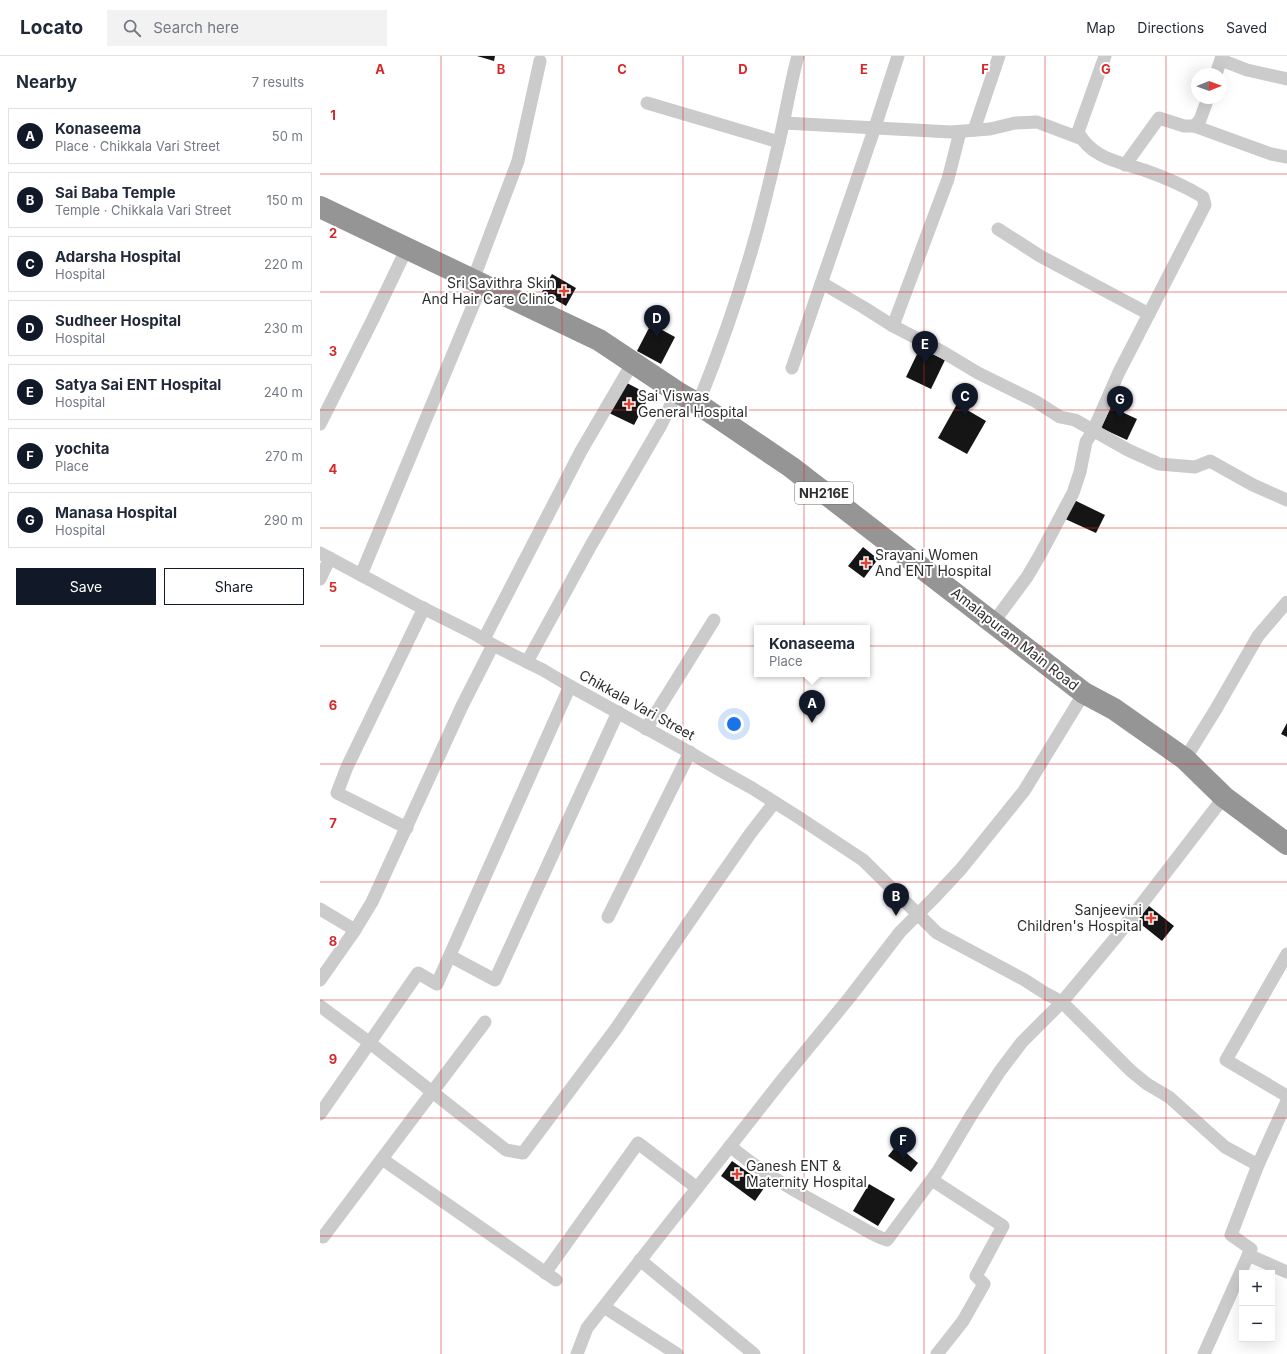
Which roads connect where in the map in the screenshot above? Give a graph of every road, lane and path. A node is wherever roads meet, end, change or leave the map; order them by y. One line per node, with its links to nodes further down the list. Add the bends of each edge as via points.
1 (798, 56): 11 (street)
2 (898, 56): 13 (street)
3 (999, 56): 14 (street)
4 (1105, 56): 16 (street, via 1078,132)
5 (1222, 58): 7 (street); 8 (street, via 1247,70)
6 (540, 61): 23 (street, via 518,160)
7 (1218, 68)
8 (1287, 79)
9 (647, 103): 17 (street)
10 (1206, 104): 12 (street, via 1200,120)
11 (784, 123): 13 (street); 17 (street)
12 (1194, 126): 18 (street, via 1271,154); 19 (street, via 1184,126 1159,118)
13 (875, 127): 15 (street); 24 (street)
14 (974, 130): 15 (street); 16 (street, via 1037,122)
15 (960, 132): 26 (street, via 948,179)
16 (1082, 139): 19 (street, via 1096,153)
17 (779, 142): 30 (street, via 740,290)
18 (1287, 157)
19 (1125, 165): 25 (street, via 1192,190 1203,197 1205,205)
20 (320, 207): 22 (highway, Amalapuram Main Road / NH216E)
21 (998, 229): 25 (street, via 1040,256)
22 (407, 248): 23 (highway, Amalapuram Main Road / NH216E); 31 (street)
23 (477, 282): 27 (highway, Amalapuram Main Road / NH216E, via 599,340); 35 (street)
24 (822, 283): 26 (street); 28 (street)
25 (1149, 314): 32 (street, via 1119,372)
26 (893, 326): 32 (street, via 1035,401 1060,417 1075,420)
27 (632, 362): 29 (highway, Amalapuram Main Road / NH216E); 41 (street, via 581,450)
28 (792, 368)
29 (677, 392): 30 (highway, Amalapuram Main Road / NH216E); 42 (street)
30 (698, 404): 40 (highway, Amalapuram Main Road / NH216E, via 791,468)
31 (320, 424)
32 (1093, 431): 33 (street, via 1159,464 1195,467 1210,462); 40 (street, via 1086,442 1073,493 1027,577)
33 (1287, 500)
34 (325, 555): 35 (street, Chikkala Vari Street); 36 (street)
35 (361, 575): 38 (street, Chikkala Vari Street)
36 (320, 579)
37 (1287, 602): 48 (street, via 1258,636)
38 (424, 608): 41 (street, Chikkala Vari Street); 51 (street, via 350,760 337,793)
39 (714, 620): 46 (street)
40 (993, 623): 44 (highway, Amalapuram Main Road / NH216E)
41 (488, 642): 42 (street, Chikkala Vari Street); 51 (street)
42 (527, 662): 43 (street, Chikkala Vari Street)
43 (570, 686): 45 (street, Chikkala Vari Street); 58 (street)
44 (1084, 693): 48 (highway, Amalapuram Main Road / NH216E, via 1114,709); 54 (street, via 1024,791 961,869)
45 (618, 712): 46 (street, Chikkala Vari Street); 58 (street, via 495,980)
46 (646, 729): 47 (street, Chikkala Vari Street)
47 (690, 752): 50 (street, Chikkala Vari Street); 55 (street)
48 (1185, 759): 49 (highway, Amalapuram Main Road / NH216E)
49 (1224, 797): 52 (highway, Amalapuram Main Road / NH216E); 60 (street, via 1117,936)
50 (774, 803): 54 (street, Chikkala Vari Street, via 862,860); 64 (street, via 710,890 615,1030 523,1153 506,1150)
51 (407, 828): 56 (street, via 372,902)
52 (1287, 844)
53 (320, 909): 56 (street)
54 (918, 914): 60 (street, Chikkala Vari Street, via 937,933); 68 (street, via 900,932)
55 (608, 918)
56 (355, 930): 59 (street)
57 (1287, 954): 65 (street, via 1226,1060)
58 (450, 956): 63 (street, via 437,984 418,973)
59 (320, 980)
60 (1062, 1002): 70 (street, Chikkala Vari Street, via 1131,1071 1169,1097 1226,1147); 71 (street, via 1022,1042 1000,1070)
61 (320, 1006): 63 (street)
62 (486, 1022): 64 (street)
63 (370, 1043): 64 (street); 67 (street)
64 (432, 1092): 69 (street)
65 (1287, 1096)
66 (1287, 1101): 70 (street)
67 (320, 1114)
68 (730, 1146): 71 (street, via 748,1161 785,1184 887,1240); 72 (street)
69 (382, 1159): 72 (street, via 551,1277 638,1143); 73 (street)
70 (1258, 1165): 74 (street, via 1231,1235 1251,1248)
71 (932, 1180): 81 (street, via 1003,1226 976,1276 984,1284 963,1321)
72 (697, 1188): 75 (street)
73 (323, 1238)
74 (1248, 1255): 76 (street); 82 (street)
75 (640, 1260): 77 (street); 80 (street)
76 (1287, 1272)
77 (604, 1307): 78 (street, via 587,1328); 79 (street)
78 (577, 1354)
79 (677, 1354)
80 (754, 1354)
81 (937, 1354)
82 (1204, 1354)

